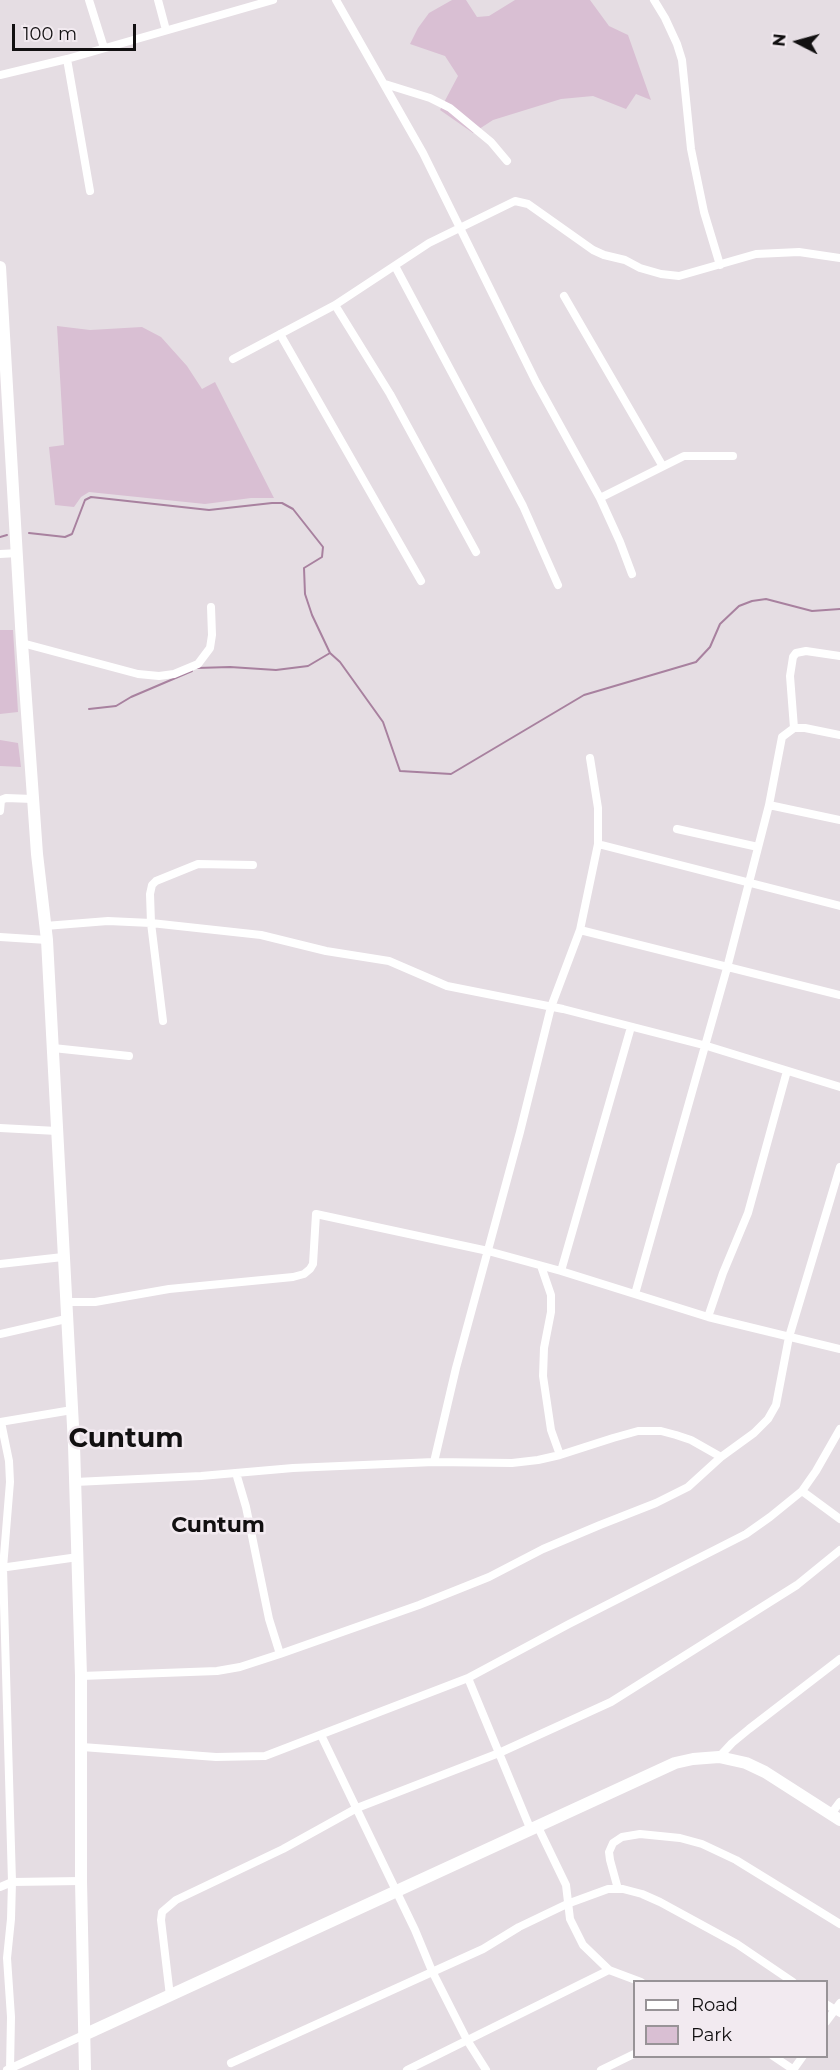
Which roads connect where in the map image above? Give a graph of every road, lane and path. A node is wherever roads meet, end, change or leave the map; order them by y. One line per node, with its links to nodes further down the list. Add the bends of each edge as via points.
1 (89, 0): 7 (street)
2 (158, 0): 6 (street)
3 (273, 0): 6 (street)
4 (336, 0): 10 (street)
5 (654, 0): 15 (street, via 682,60 691,149)
6 (166, 30): 7 (street)
7 (104, 48): 8 (street)
8 (67, 59): 9 (street); 12 (street)
9 (0, 75)
10 (385, 84): 11 (street, via 450,108 491,142); 13 (street)
11 (507, 161)
12 (90, 191)
13 (459, 228): 15 (street, via 510,202 522,201 593,250 640,268 679,276); 16 (street); 24 (street)
14 (840, 258): 15 (street, via 799,252 756,254)
15 (720, 265)
16 (395, 266): 19 (street); 30 (street, via 523,506)
17 (0, 267): 26 (main road)
18 (564, 296): 23 (street)
19 (336, 305): 20 (street); 25 (street)
20 (280, 334): 21 (street); 29 (street)
21 (233, 359)
22 (734, 456): 23 (street, via 690,455)
23 (662, 465): 24 (street)
24 (600, 498): 28 (street)
25 (477, 552)
26 (18, 553): 27 (street); 32 (main road)
27 (0, 554)
28 (632, 574)
29 (421, 581)
30 (558, 585)
31 (211, 608): 32 (street, via 210,648 198,664 174,674 138,674)
32 (22, 643): 37 (main road)
33 (840, 656): 34 (street, via 806,651 793,657 790,676)
34 (794, 728): 35 (street); 38 (street, via 782,737)
35 (840, 735)
36 (590, 758): 42 (street, via 598,808)
37 (33, 799): 39 (street, via 6,798 1,800); 48 (main road)
38 (769, 805): 40 (street); 43 (street)
39 (0, 811)
40 (840, 820)
41 (677, 829): 43 (street)
42 (598, 844): 45 (street); 49 (street)
43 (758, 847): 45 (street)
44 (253, 865): 47 (street, via 198,864 156,881 150,894)
45 (749, 883): 46 (street); 52 (street)
46 (840, 906)
47 (151, 923): 48 (street, via 108,921); 54 (street, via 261,935 389,962 447,986); 55 (street)
48 (45, 926): 51 (main road)
49 (580, 930): 52 (street); 54 (street)
50 (0, 937): 51 (street)
51 (47, 940): 58 (main road)
52 (727, 968): 53 (street); 57 (street)
53 (840, 995)
54 (551, 1007): 56 (street); 65 (street)
55 (163, 1021)
56 (631, 1027): 57 (street); 69 (street)
57 (707, 1046): 60 (street); 70 (street)
58 (53, 1048): 59 (street); 63 (main road)
59 (129, 1056)
60 (787, 1071): 61 (street); 72 (street, via 748,1213)
61 (840, 1087)
62 (0, 1128): 63 (street)
63 (57, 1131): 66 (main road)
64 (840, 1167): 75 (street)
65 (488, 1251): 68 (street); 71 (street, via 316,1214 313,1264 304,1274 150,1291 95,1302); 82 (street)
66 (63, 1257): 67 (street); 71 (main road)
67 (0, 1264)
68 (541, 1266): 69 (street); 80 (street, via 551,1295 543,1376)
69 (561, 1271): 70 (street)
70 (635, 1294): 72 (street)
71 (65, 1302): 73 (main road)
72 (708, 1317): 75 (street)
73 (66, 1319): 74 (street); 77 (main road)
74 (0, 1334)
75 (789, 1337): 76 (street); 81 (street, via 776,1405 754,1433)
76 (840, 1348)
77 (72, 1410): 78 (street); 84 (main road)
78 (1, 1422): 89 (street, via 10,1482)
79 (840, 1429): 85 (street)
80 (560, 1455): 81 (street, via 639,1431 661,1431 691,1440); 82 (street, via 512,1463)
81 (721, 1457): 90 (street, via 688,1487 656,1503 543,1549 489,1577)
82 (434, 1462): 83 (street)
83 (236, 1473): 84 (street); 90 (street)
84 (75, 1482): 88 (main road)
85 (802, 1491): 86 (street); 93 (street, via 746,1534)
86 (840, 1519)
87 (840, 1550): 96 (street, via 797,1585 611,1702)
88 (78, 1557): 89 (street); 92 (main road)
89 (2, 1568): 98 (street)
90 (280, 1654): 92 (street, via 218,1671)
91 (840, 1659): 97 (street, via 740,1736)
92 (81, 1676): 95 (main road)
93 (468, 1678): 94 (street); 96 (street)
94 (321, 1735): 95 (street, via 266,1756); 101 (street)
95 (82, 1747): 104 (main road)
96 (499, 1753): 101 (street); 103 (street)
97 (719, 1757): 102 (main road, via 765,1772); 103 (main road, via 675,1763)
98 (10, 1798): 99 (street); 105 (street)
99 (0, 1799)
100 (840, 1802): 102 (street)
101 (357, 1808): 108 (street); 115 (street, via 168,1905 161,1920)
102 (835, 1817)
103 (534, 1827): 108 (main road); 109 (street, via 566,1885)
104 (81, 1881): 105 (street); 118 (main road)
105 (12, 1882): 106 (street); 123 (street, via 6,1958 11,2017)
106 (0, 1887)
107 (618, 1889): 109 (street); 110 (street, via 609,1852 614,1843 622,1837 640,1834 680,1838 736,1860); 114 (street, via 642,1894 700,1923)
108 (397, 1892): 112 (street); 115 (main road)
109 (567, 1904): 111 (street, via 583,1945); 112 (street, via 492,1945)
110 (840, 1924)
111 (609, 1970): 113 (street); 119 (street)
112 (432, 1971): 119 (street); 122 (street)
113 (635, 1980)
114 (790, 1980)
115 (170, 1996): 118 (main road)
116 (838, 2008): 117 (street)
117 (828, 2020)
118 (86, 2034): 123 (street); 124 (main road)
119 (467, 2040): 125 (street); 126 (street)
120 (633, 2054): 127 (street)
121 (776, 2058): 128 (street)
122 (231, 2063)
123 (9, 2069)
124 (85, 2070)
125 (407, 2070)
126 (486, 2070)
127 (601, 2070)
128 (793, 2070)

